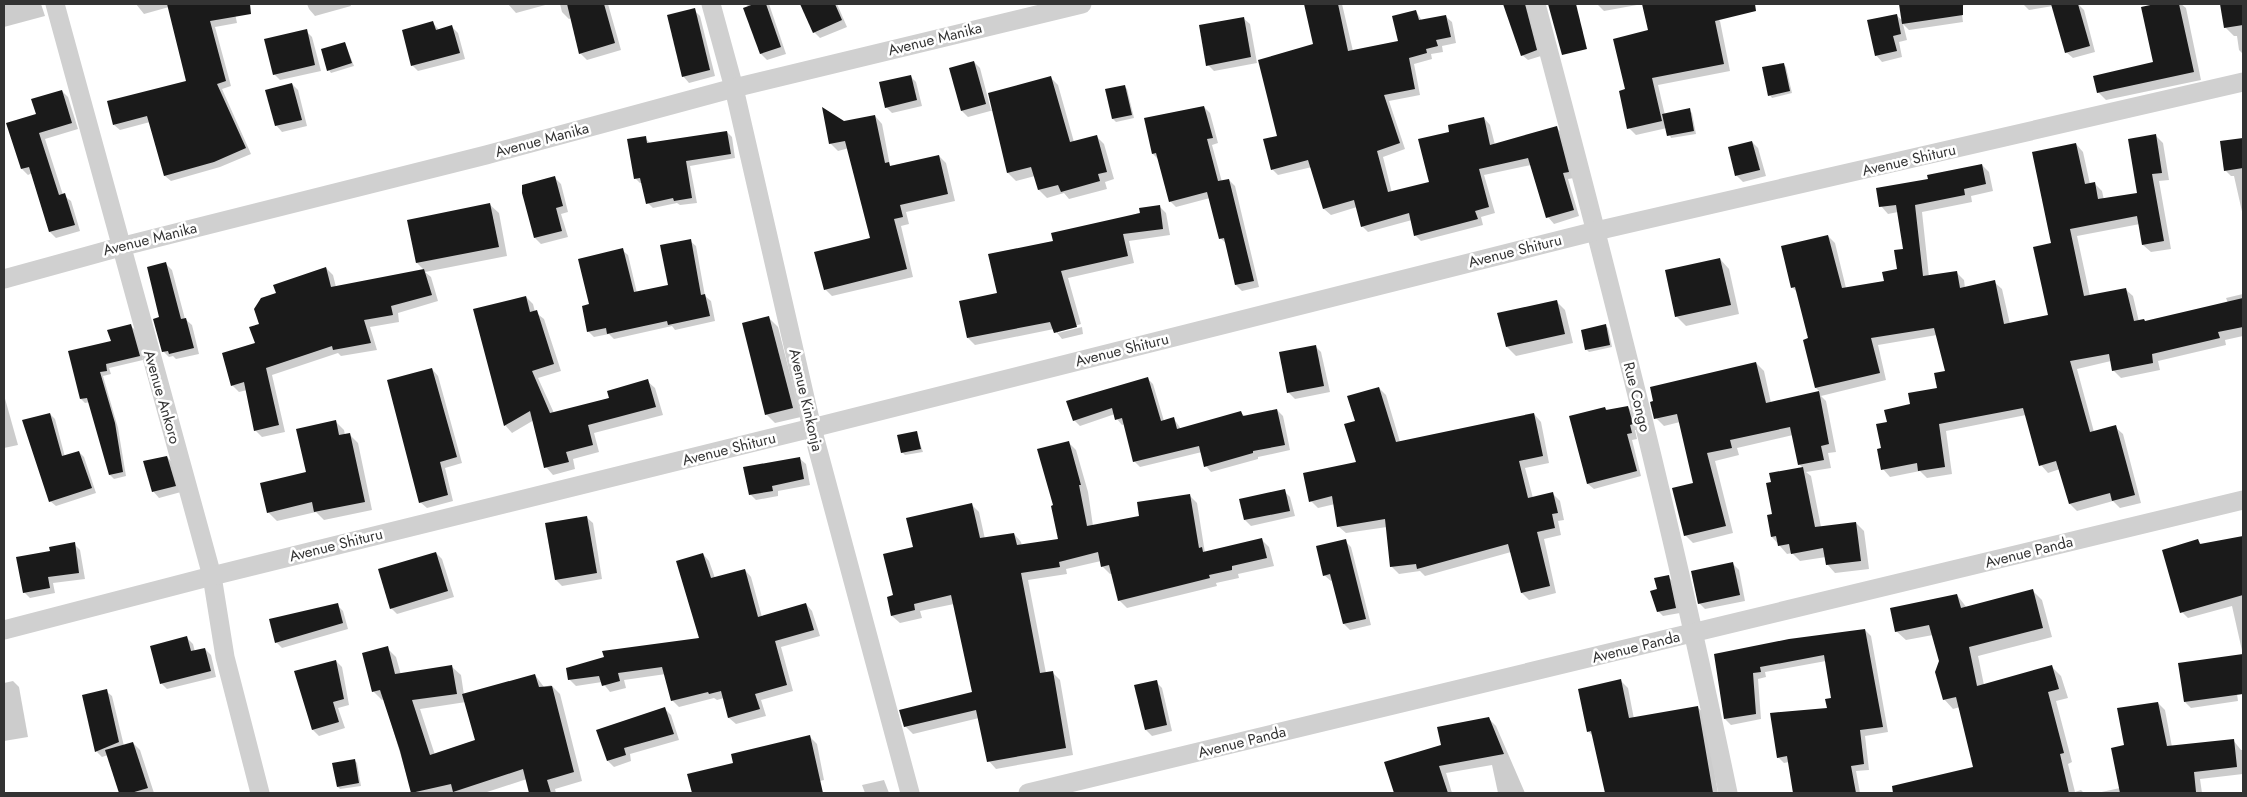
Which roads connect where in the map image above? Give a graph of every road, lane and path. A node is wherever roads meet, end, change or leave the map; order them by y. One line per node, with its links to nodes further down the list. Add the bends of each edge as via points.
1 (55, 4): 8 (street, Avenue Ankoro)
2 (711, 4): 6 (street, Avenue Kinkonja)
3 (1082, 4): 6 (street, Avenue Manika)
4 (1536, 4): 7 (street, Rue Congo)
5 (2243, 82): 7 (street, Avenue Shituru)
6 (734, 88): 8 (street, Avenue Manika, via 486,155); 10 (street, Avenue Kinkonja)
7 (1596, 230): 10 (street, Avenue Shituru); 14 (street, Rue Congo)
8 (120, 246): 9 (street, Avenue Manika); 12 (street, Avenue Ankoro)
9 (4, 279)
10 (812, 428): 12 (street, Avenue Shituru); 16 (street, Avenue Kinkonja)
11 (2243, 500): 14 (street, Avenue Panda)
12 (212, 576): 13 (street, Avenue Shituru); 15 (street, Avenue Ankoro, via 225,657)
13 (4, 630)
14 (1695, 633): 17 (street, Avenue Panda); 18 (street, Rue Congo)
15 (260, 793)
16 (910, 793)
17 (1028, 793)
18 (1728, 793)

